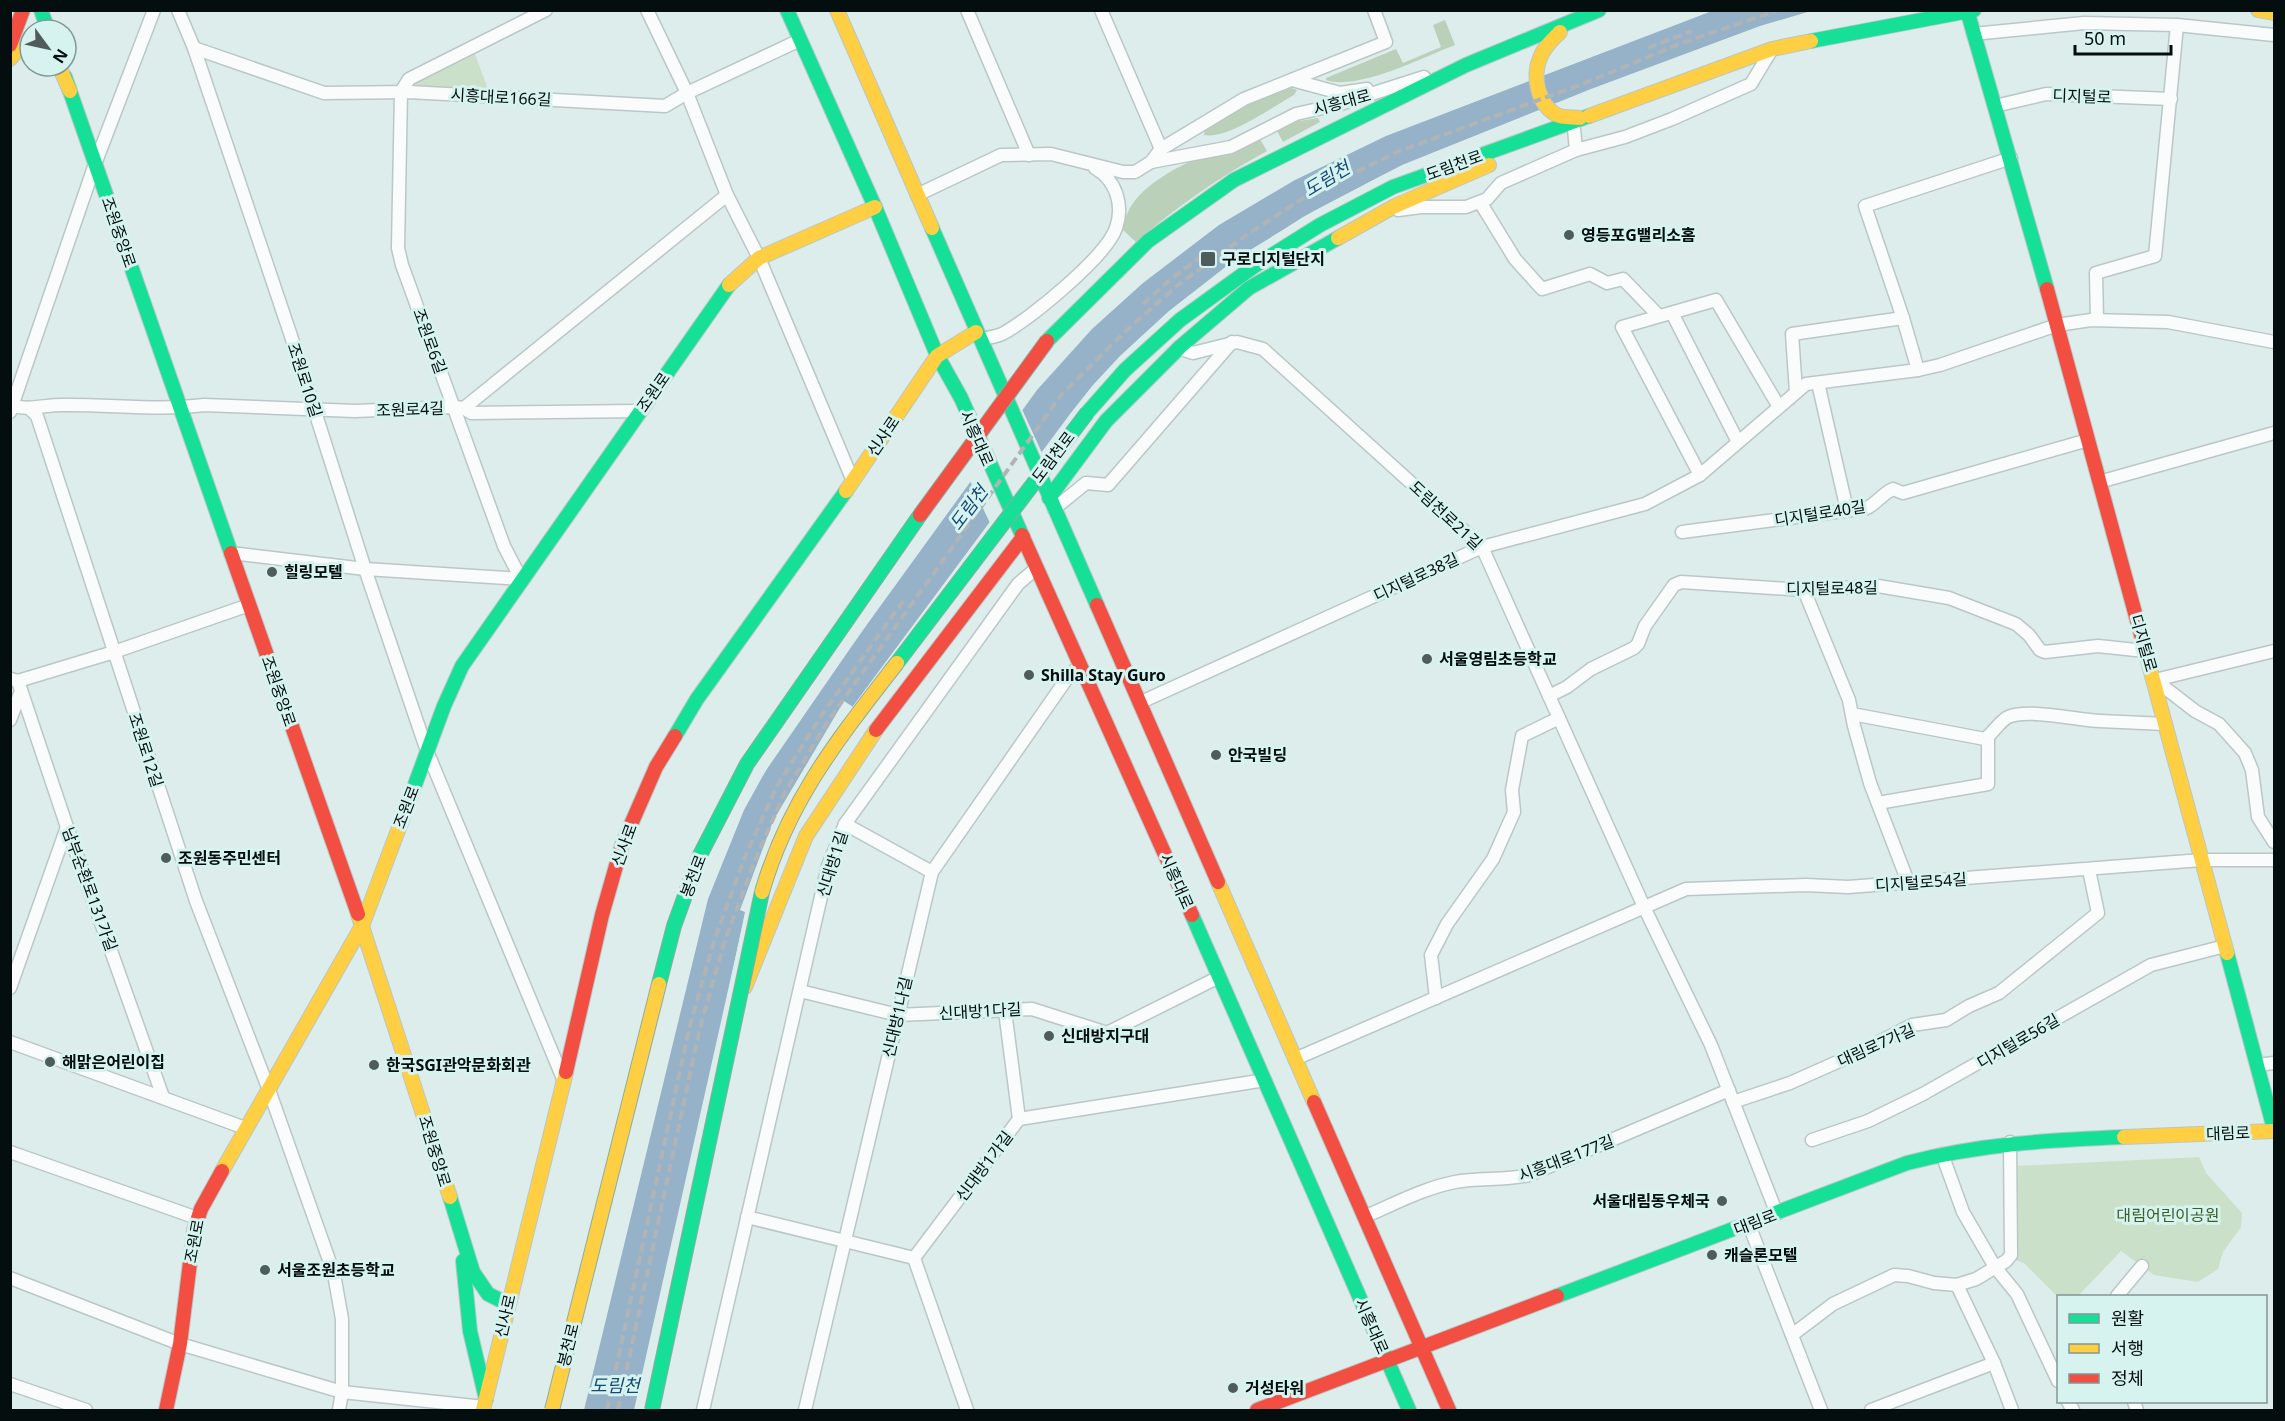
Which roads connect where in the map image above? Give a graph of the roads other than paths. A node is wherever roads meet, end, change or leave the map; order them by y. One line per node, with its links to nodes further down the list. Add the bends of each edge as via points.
1 (23, 10): 20 (main road)
2 (154, 10): 39 (street)
3 (178, 10): 21 (street, 조원로10길)
4 (546, 10): 28 (street, via 409,79)
5 (647, 10): 29 (street)
6 (787, 10): 19 (main road, 시흥대로)
7 (837, 10): 42 (main road)
8 (967, 10): 36 (street)
9 (1101, 10): 34 (street)
10 (1374, 10): 25 (street, via 1386,42)
11 (1599, 10): 15 (main road)
12 (2258, 10): 14 (main road)
13 (1970, 11): 17 (main road, 디지털로); 22 (main road, 도림천로)
14 (2274, 13)
15 (1568, 24): 23 (main road); 32 (main road, via 1543,47 1535,75 1542,103 1558,116)
16 (2177, 26): 17 (street, via 2084,23); 18 (street); 30 (street)
17 (1973, 34): 31 (main road, 디지털로)
18 (2274, 35)
19 (800, 40): 29 (street, 시흥대로166길); 44 (main road, 시흥대로)
20 (10, 45)
21 (194, 48): 28 (street, 시흥대로166길, via 324,93); 65 (street, 조원로10길)
22 (1772, 49): 26 (main road, 도림천로); 35 (street, via 1751,84 1625,137)
23 (1466, 65): 27 (street, 시흥대로); 162 (main road, 봉천로, bridge, via 1234,180 1148,241 1047,341 899,544 747,764 699,856 674,926)
24 (64, 78): 39 (main road, 조원중앙로)
25 (1292, 80): 27 (street, via 1340,93); 34 (street, via 1244,99)
26 (1686, 81): 32 (main road, 도림천로); 33 (main road)
27 (1400, 85): 38 (street, 시흥대로, via 1296,114 1231,147)
28 (401, 92): 29 (street, 시흥대로166길, via 665,106); 63 (street, 조원로6길, via 398,248)
29 (687, 93): 41 (street)
30 (2170, 99): 31 (street, 디지털로, via 2046,94); 50 (street, via 2155,256 2096,273)
31 (1995, 106): 37 (main road, 디지털로)
32 (1584, 118): 115 (main road, 도림천로, bridge, via 1394,187 1320,225 1180,320 1125,370 1079,422 833,746 807,786 769,867)
33 (1574, 129): 35 (street); 45 (main road)
34 (1161, 149): 38 (street)
35 (1576, 150): 43 (street, via 1501,183)
36 (1029, 154): 40 (street, via 1051,154); 42 (street, via 1001,155)
37 (2011, 158): 49 (street, via 1865,206); 51 (main road, 디지털로)
38 (1151, 162): 40 (street, 시흥대로, via 1135,172)
39 (95, 164): 60 (street); 62 (main road, 조원중앙로)
40 (1089, 164): 52 (street, via 1112,183 1118,197 1116,229 1072,280 1030,316 1000,335)
41 (727, 195): 46 (street); 63 (street)
42 (917, 195): 52 (main road)
43 (1480, 202): 45 (street, via 1466,207); 48 (street, via 1515,259 1542,289 1590,274 1607,283 1623,279)
44 (874, 207): 46 (main road, 조원로); 56 (main road, 시흥대로)
45 (1385, 212): 55 (main road, via 1249,288)
46 (759, 258): 66 (main road, 조원로, via 719,297); 71 (street)
47 (1672, 313): 48 (street); 64 (street, via 1716,300); 69 (street)
48 (1659, 316): 70 (street, via 1622,327)
49 (1903, 318): 57 (street); 59 (street, via 1792,334)
50 (2097, 320): 51 (street, 디지털로38길); 54 (street, 디지털로38길, via 2168,322)
51 (2057, 325): 57 (street, 디지털로38길); 68 (main road, 디지털로)
52 (978, 336): 56 (main road); 73 (main road, bridge)
53 (1232, 342): 55 (street, 도림천로21길, via 1193,353); 73 (street, via 1108,484 1086,483); 77 (street, 도림천로21길, via 1263,349)
54 (2274, 342)
55 (1178, 348): 73 (main road, via 1106,421)
56 (937, 356): 71 (main road, 신사로); 76 (main road, 시흥대로, bridge)
57 (1917, 370): 58 (street, 디지털로38길)
58 (1818, 383): 59 (street, 디지털로38길, via 1806,384); 74 (street)
59 (1796, 392): 64 (street, 디지털로38길)
60 (11, 407): 61 (street, 조원로4길)
61 (29, 408): 62 (street, 조원로4길); 86 (street, 조원로12길, via 37,416)
62 (180, 408): 65 (street, 조원로4길, via 204,405); 78 (main road, 조원중앙로)
63 (459, 408): 65 (street, 조원로4길); 66 (street, 조원로4길, via 471,412); 81 (street, 조원로6길, via 504,546)
64 (1779, 408): 69 (street, 디지털로38길)
65 (315, 410): 79 (street, 조원로10길)
66 (639, 411): 81 (main road, 조원로)
67 (2274, 433): 72 (street)
68 (2088, 440): 72 (main road, 디지털로); 74 (street, 디지털로40길, via 1903,493 1893,489 1867,508)
69 (1738, 442): 70 (street, 디지털로38길)
70 (1700, 475): 77 (street, 디지털로38길, via 1645,504)
71 (852, 481): 122 (main road, 신사로, via 697,699 656,767 622,845)
72 (2099, 482): 84 (main road, 디지털로)
73 (1050, 500): 91 (main road)
74 (1847, 510): 75 (street, 디지털로40길)
75 (1682, 532)
76 (1023, 537): 80 (main road, 시흥대로); 115 (main road, bridge, via 864,745 806,836)
77 (1482, 547): 90 (street, 도림천로21길); 91 (street, 디지털로38길)
78 (231, 553): 79 (street); 83 (main road, 조원중앙로)
79 (365, 569): 81 (street); 97 (street, 조원로10길)
80 (1038, 572): 87 (main road, 시흥대로); 99 (street, 신대방1길, via 1032,572 1018,584)
81 (521, 579): 97 (main road, 조원로, via 462,666)
82 (1804, 590): 84 (street, 디지털로48길, via 1878,586 1949,598 2016,624 2045,652 2098,646); 90 (street, 디지털로48길, via 1681,582 1674,585 1634,648); 92 (street)
83 (249, 605): 86 (street); 108 (main road, 조원중앙로)
84 (2145, 651): 88 (main road, 디지털로)
85 (2274, 651): 88 (street)
86 (114, 652): 89 (street); 123 (street, 조원로12길, via 196,902)
87 (1080, 665): 105 (street, 신대방1나길); 110 (main road, 시흥대로)
88 (2155, 681): 95 (main road, 디지털로); 101 (street, via 2219,724 2245,753 2252,770 2258,817)
89 (16, 684): 94 (street); 100 (street, 남부순환로131가길)
90 (1549, 696): 93 (street, 도림천로21길)
91 (1139, 703): 118 (main road)
92 (1852, 714): 96 (street, via 1985,740); 98 (street)
93 (1559, 718): 107 (street, 도림천로21길); 113 (street, via 1522,736 1512,790 1514,812 1493,859 1447,924 1431,955)
94 (10, 720)
95 (2164, 724): 96 (street, via 2022,715 2000,721); 103 (main road, 디지털로)
96 (1988, 737): 98 (street, via 1988,784)
97 (427, 752): 108 (main road, 조원로); 122 (street, 조원로10길)
98 (1878, 803): 106 (street)
99 (844, 824): 105 (street); 112 (street, 신대방1길, via 828,866)
100 (67, 827): 111 (street); 125 (street, 남부순환로131가길)
101 (2274, 842)
102 (2274, 860): 103 (street, 디지털로54길)
103 (2202, 861): 104 (street, 디지털로54길); 109 (main road, 디지털로)
104 (2089, 870): 106 (street, 디지털로54길); 124 (street, 대림로7가길, via 2098,913 2000,993 1946,1020 1912,1025 1790,1083)
105 (932, 872): 116 (street, 신대방1나길)
106 (1908, 882): 107 (street, 디지털로54길, via 1848,887 1686,889)
107 (1644, 908): 113 (street, 디지털로54길); 124 (street, 도림천로21길, via 1712,1045)
108 (362, 926): 123 (main road, 조원로); 138 (main road, 조원중앙로)
109 (2225, 946): 120 (main road, 디지털로); 129 (street, 디지털로56길, via 2151,965 1923,1094 1868,1121)
110 (1219, 977): 114 (street, 신대방1다길, via 1107,1033 1032,1009); 121 (main road, 시흥대로)
111 (10, 988)
112 (800, 991): 116 (street, 신대방1다길); 134 (street, 신대방1길)
113 (1436, 998): 118 (street, 디지털로54길)
114 (1005, 1011): 116 (street, 신대방1다길); 126 (street)
115 (735, 1012): 163 (main road, bridge)
116 (898, 1015): 139 (street, 신대방1나길)
117 (10, 1041): 125 (street)
118 (1295, 1059): 135 (main road)
119 (2274, 1063): 120 (street)
120 (2257, 1065): 128 (main road, 디지털로)
121 (1265, 1080): 126 (street, 신대방1가길); 150 (main road, 시흥대로)
122 (564, 1081): 146 (main road, 신사로)
123 (269, 1090): 127 (main road, 조원로); 154 (street, 조원로12길, via 334,1274 342,1319)
124 (1731, 1096): 133 (street, 도림천로21길); 135 (street, 시흥대로177길, via 1529,1175 1438,1185)
125 (163, 1097): 127 (street)
126 (1019, 1119): 140 (street, 신대방1가길)
127 (245, 1128): 136 (main road, 조원로)
128 (2274, 1130): 130 (main road, 대림로)
129 (1812, 1140)
130 (2010, 1142): 132 (main road, 대림로); 142 (street, via 2011,1255)
131 (10, 1152): 136 (street)
132 (1942, 1154): 133 (main road, 대림로, via 1907,1163); 142 (street, via 1963,1212)
133 (1777, 1214): 137 (main road, 대림로)
134 (747, 1217): 139 (street); 164 (street, 신대방1길)
135 (1364, 1217): 149 (main road)
136 (197, 1218): 148 (main road, 조원로)
137 (1749, 1225): 147 (street); 149 (main road, 대림로)
138 (462, 1238): 146 (main road, 조원중앙로, via 480,1284 488,1294); 156 (main road, via 470,1336)
139 (845, 1242): 140 (street); 165 (street, 신대방1나길)
140 (914, 1258): 157 (street)
141 (2142, 1266): 145 (street)
142 (1995, 1267): 144 (street); 152 (street, via 2017,1294)
143 (10, 1278): 148 (street)
144 (1957, 1285): 147 (street, via 1894,1275 1833,1304); 151 (street)
145 (2118, 1295)
146 (508, 1304): 156 (main road, 신사로)
147 (1792, 1335): 169 (street)
148 (180, 1344): 154 (street); 160 (main road, 조원로)
149 (1421, 1348): 150 (main road, 대림로); 168 (main road)
150 (1387, 1361): 166 (main road, 대림로); 167 (main road, 시흥대로)
151 (1994, 1363): 170 (street); 171 (street)
152 (2057, 1379)
153 (10, 1383): 155 (street)
154 (342, 1392): 156 (street); 161 (street, 조원로12길)
155 (69, 1404): 158 (street); 159 (street)
156 (484, 1406)
157 (964, 1409)
158 (53, 1410)
159 (86, 1410)
160 (166, 1410)
161 (339, 1410)
162 (552, 1410)
163 (652, 1410)
164 (704, 1410)
165 (806, 1410)
166 (1257, 1410)
167 (1409, 1410)
168 (1449, 1410)
169 (1821, 1410)
170 (1871, 1410)
171 (2012, 1410)

